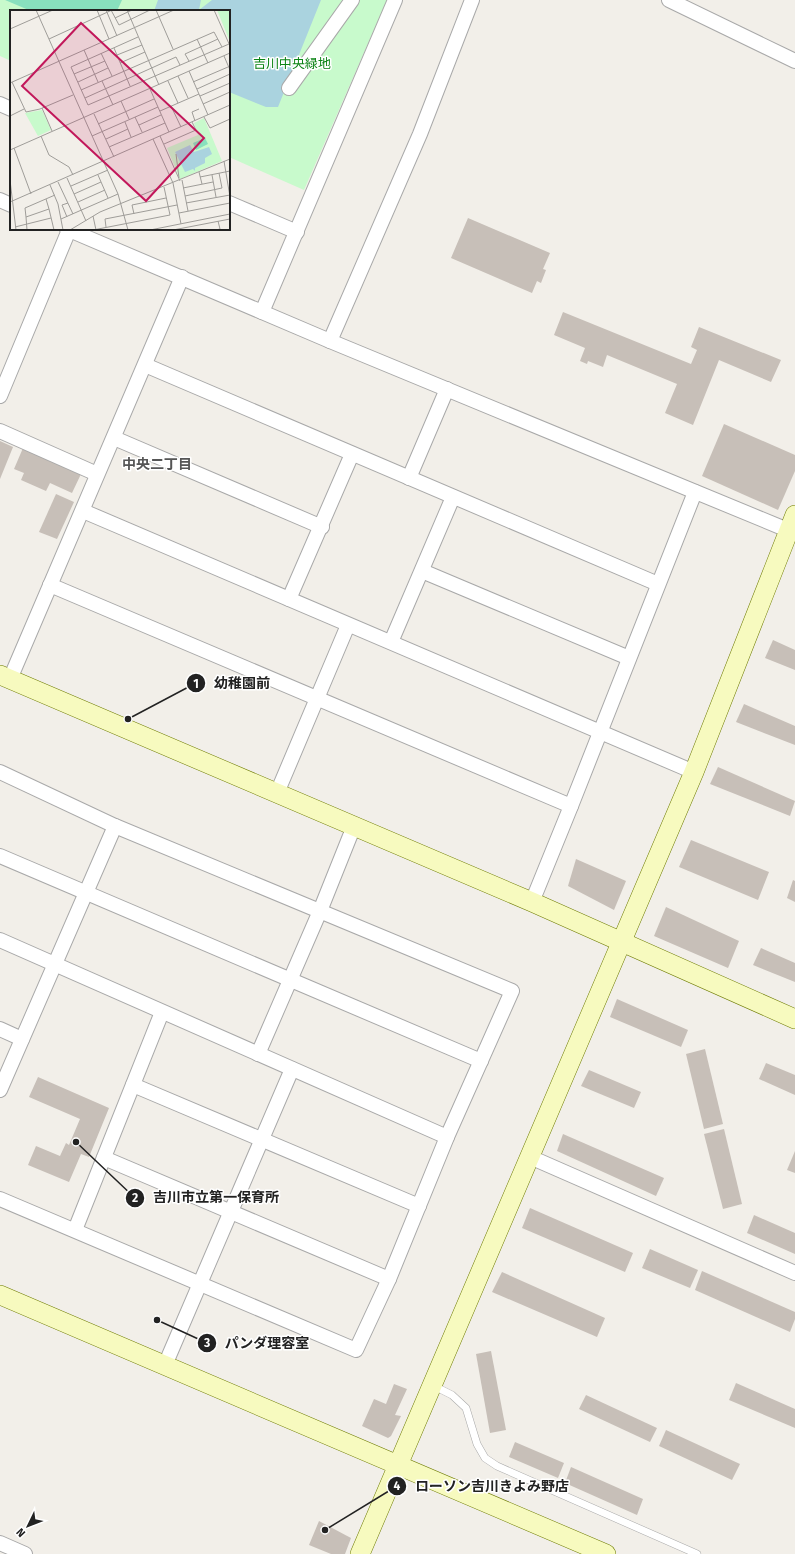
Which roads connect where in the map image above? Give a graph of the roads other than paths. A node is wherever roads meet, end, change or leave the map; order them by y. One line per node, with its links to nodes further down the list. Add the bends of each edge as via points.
1 (352, 0): 6 (street)
2 (395, 0): 14 (street)
3 (472, 0): 17 (street, via 420,134)
4 (669, 0): 5 (street)
5 (795, 61)
6 (289, 88)
7 (0, 104): 8 (street)
8 (10, 109)
9 (0, 200): 11 (street)
10 (230, 203): 14 (street)
11 (10, 205)
12 (68, 230): 20 (street)
13 (70, 230): 15 (street)
14 (297, 232): 16 (street)
15 (182, 277): 16 (street); 18 (street)
16 (262, 312): 17 (street)
17 (330, 341): 19 (street)
18 (145, 365): 22 (street); 23 (street)
19 (447, 390): 25 (street); 26 (street)
20 (0, 396)
21 (0, 431): 24 (street)
22 (114, 438): 24 (street); 30 (street)
23 (352, 454): 25 (street); 30 (street)
24 (97, 474): 28 (street)
25 (409, 478): 27 (street)
26 (695, 492): 29 (street); 32 (street)
27 (453, 497): 31 (street); 32 (street)
28 (83, 511): 33 (street); 34 (street)
29 (793, 526): 42 (street)
30 (322, 527): 34 (street)
31 (422, 571): 36 (street); 37 (street)
32 (658, 584): 37 (street)
33 (50, 585): 38 (street); 39 (street)
34 (289, 599): 35 (street)
35 (348, 625): 36 (street); 39 (street)
36 (391, 642): 40 (street)
37 (629, 658): 40 (street)
38 (5, 677): 43 (street)
39 (318, 699): 43 (street); 44 (street)
40 (600, 732): 42 (street); 44 (street)
41 (0, 772): 45 (street)
42 (694, 772): 52 (street)
43 (277, 793): 46 (street)
44 (571, 806): 49 (street)
45 (115, 826): 48 (street); 50 (street)
46 (354, 826): 49 (street); 50 (street)
47 (0, 856): 48 (street)
48 (86, 894): 53 (street); 54 (street)
49 (532, 902): 52 (street)
50 (320, 911): 54 (street); 60 (street, via 512,991)
51 (0, 940): 53 (street)
52 (623, 942): 56 (street); 66 (street)
53 (55, 964): 55 (street); 58 (street)
54 (290, 980): 59 (street); 60 (street)
55 (162, 1012): 59 (street); 62 (street)
56 (795, 1019)
57 (0, 1029): 58 (street)
58 (22, 1039): 63 (street)
59 (258, 1054): 61 (street)
60 (481, 1061): 64 (street)
61 (292, 1069): 64 (street); 65 (street)
62 (133, 1085): 65 (street); 67 (street)
63 (0, 1090)
64 (447, 1137): 69 (street)
65 (262, 1140): 69 (street); 70 (street)
66 (530, 1157): 72 (street); 77 (street)
67 (104, 1158): 70 (street); 71 (street)
68 (0, 1199): 71 (street)
69 (419, 1206): 73 (street)
70 (232, 1212): 73 (street); 74 (street)
71 (75, 1230): 74 (street)
72 (795, 1273)
73 (389, 1279): 74 (street, via 356,1350)
74 (200, 1285): 76 (street)
75 (0, 1295): 76 (street)
76 (165, 1365): 78 (street)
77 (433, 1386): 78 (street); 83 (lane, via 452,1395 466,1408 477,1444 485,1458 497,1466)
78 (398, 1465): 81 (street); 82 (street)
79 (0, 1543): 80 (street)
80 (25, 1554)
81 (360, 1554)
82 (606, 1554)
83 (697, 1554)

